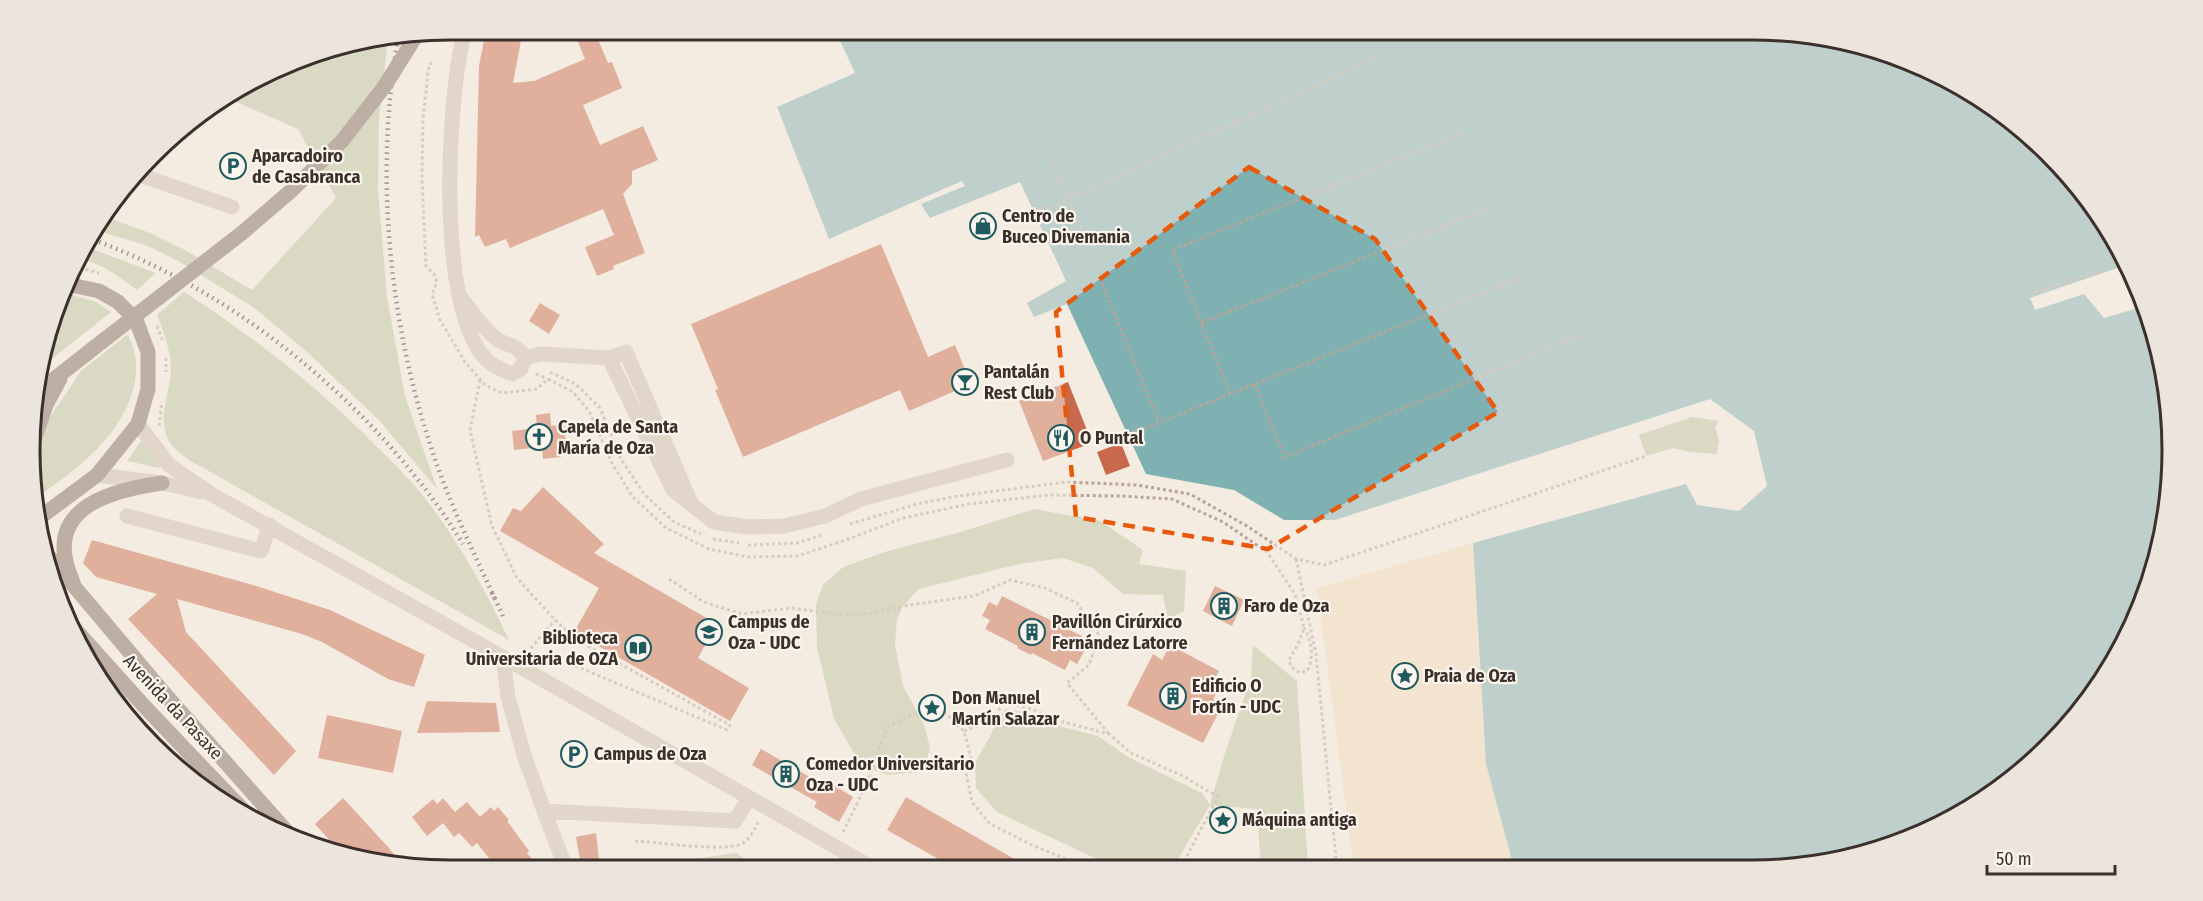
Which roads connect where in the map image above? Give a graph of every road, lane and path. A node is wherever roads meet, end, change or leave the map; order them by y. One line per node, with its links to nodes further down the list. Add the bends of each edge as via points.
1 (462, 40): 18 (street, via 451,132 450,215)
2 (412, 42): 24 (main road, bridge, via 342,141 292,190)
3 (1376, 58): 8 (path)
4 (432, 63): 26 (path, via 423,118 426,266 437,282 432,294 440,320)
5 (1463, 133): 19 (path, via 1172,250)
6 (1053, 165): 8 (path)
7 (145, 177): 9 (street)
8 (1068, 199): 11 (path); 12 (path)
9 (232, 207)
10 (1489, 208): 19 (path)
11 (1035, 214)
12 (1090, 246)
13 (2098, 275): 17 (path, via 2097,272)
14 (1522, 277): 27 (path)
15 (1100, 278): 31 (path)
16 (76, 286): 32 (main road, via 99,291 118,302 136,320 148,352 148,389)
17 (2035, 291)
18 (459, 295): 22 (street, via 467,328); 23 (street, via 478,321 497,339 520,349)
19 (1201, 323): 29 (path)
20 (1583, 334): 27 (path, via 1285,458)
21 (541, 354): 23 (street); 35 (street, via 609,358 673,490 714,522 748,527 784,526 825,516 861,499); 43 (path, via 550,371 576,384 600,408 621,459 644,494 674,522 717,541 751,545 798,543)
22 (485, 358): 23 (street, via 512,374 521,369); 26 (path)
23 (525, 358)
24 (67, 370): 25 (main road); 28 (main road); 30 (main road, via 52,391)
25 (47, 377)
26 (480, 379): 48 (path, via 470,430 492,526 517,578); 49 (path, via 502,393 537,388 548,379 573,392 589,411 632,496 666,528 709,549 748,557 797,556 903,518 969,504 1050,495 1172,499 1223,522 1267,552 1295,594)
27 (1254, 384): 29 (path)
28 (46, 386)
29 (1230, 394): 31 (path)
30 (42, 419)
31 (1160, 422): 33 (path)
32 (138, 424): 36 (main road); 38 (street, via 169,465)
33 (1128, 435)
34 (1646, 456): 44 (path, via 1324,565)
35 (1007, 460)
36 (97, 475): 37 (street); 39 (main road)
37 (162, 483): 38 (street); 47 (main road, via 105,496 84,507 70,524 64,549)
38 (211, 494): 41 (street)
39 (45, 513)
40 (127, 516): 41 (street, via 261,551)
41 (270, 525): 53 (street)
42 (843, 526): 44 (path, via 958,496 1066,482 1136,485 1190,494)
43 (820, 535)
44 (1296, 559): 50 (path)
45 (57, 568): 47 (main road)
46 (669, 579): 56 (path, via 704,602 742,614 791,608 868,614 974,596 1010,580 1045,588 1077,603 1099,635 1089,665 1067,683)
47 (77, 593): 61 (main road)
48 (555, 620): 52 (path); 54 (path, via 577,640 730,725 728,730 557,658)
49 (1304, 628): 50 (path); 50 (path, via 1289,660 1300,673 1311,664)
50 (1310, 633): 68 (path, via 1316,654)
51 (91, 646): 57 (main road, Avenida da Pasaxe)
52 (525, 656)
53 (504, 657): 58 (street); 60 (street, via 508,697)
54 (550, 670)
55 (964, 731): 56 (path, via 993,720 1004,701); 62 (path, via 944,712 913,714 887,727 868,781); 66 (path, via 971,758 966,772 972,802 990,824)
56 (1109, 734): 67 (path, via 1131,753 1218,797)
57 (229, 795)
58 (749, 798): 59 (street); 60 (street, via 735,821)
59 (766, 808): 63 (path, via 752,834 741,844 721,847); 65 (street)
60 (544, 811): 64 (street)
61 (279, 822)
62 (842, 834)
63 (635, 841)
64 (563, 860)
65 (858, 860)
66 (1069, 860)
67 (1185, 860)
68 (1336, 860)

